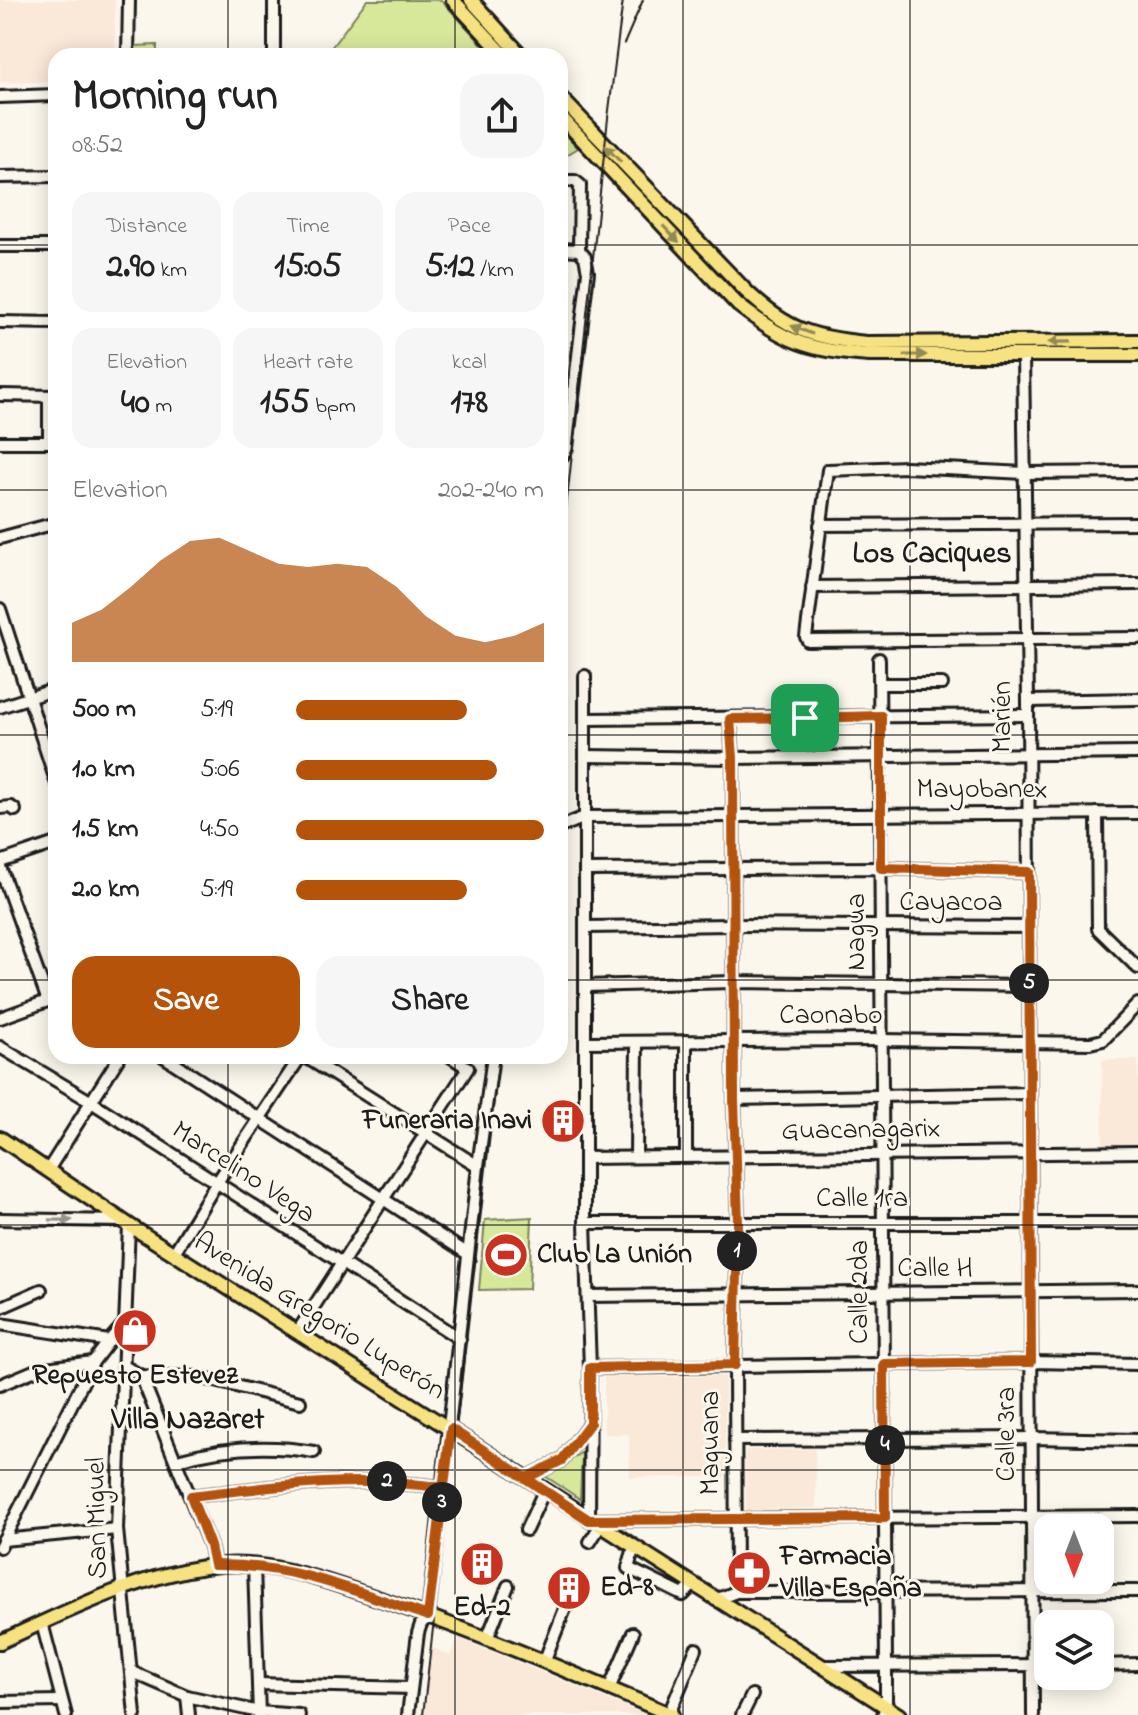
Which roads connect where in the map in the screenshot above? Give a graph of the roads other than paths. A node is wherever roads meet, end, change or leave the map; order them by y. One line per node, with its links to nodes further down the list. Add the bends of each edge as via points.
1 (129, 0): 5 (street)
2 (274, 0): 6 (street)
3 (453, 0): 7 (main road)
4 (471, 0): 8 (main road)
5 (128, 48)
6 (274, 48)
7 (498, 48)
8 (515, 48)
9 (48, 95): 10 (street)
10 (0, 97)
11 (568, 105): 22 (main road, one-way to 11, via 867,343 797,329 770,314 747,292)
12 (568, 124): 23 (main road, one-way to 23, via 738,305 791,341 828,352 869,355)
13 (48, 176): 14 (street)
14 (0, 177)
15 (568, 181): 19 (street, via 578,182)
16 (0, 246): 17 (street)
17 (48, 246)
18 (568, 249): 19 (street)
19 (579, 250): 27 (street, via 588,272)
20 (0, 322): 21 (street)
21 (48, 323)
22 (1138, 341)
23 (1023, 355): 24 (main road); 31 (street, Marién)
24 (1138, 355)
25 (0, 395): 26 (street)
26 (48, 396)
27 (568, 440)
28 (0, 442): 29 (street)
29 (48, 442)
30 (1138, 472): 31 (street)
31 (1025, 473): 34 (street, via 830,468); 35 (street, Marién)
32 (1138, 523): 35 (street)
33 (48, 525): 36 (street)
34 (820, 525): 35 (street); 39 (street)
35 (1025, 525): 38 (street, Marién)
36 (0, 538)
37 (1138, 584): 38 (street)
38 (1026, 585): 39 (street); 41 (street, Marién)
39 (812, 587): 41 (street, via 808,641)
40 (0, 609): 48 (street)
41 (1026, 638): 42 (street); 50 (street, Marién)
42 (1138, 638)
43 (879, 659): 45 (street, Nagua)
44 (585, 676): 54 (street)
45 (880, 684): 46 (street); 53 (street, Nagua)
46 (942, 684)
47 (48, 692): 48 (street)
48 (28, 698): 51 (street); 59 (street)
49 (1138, 699): 50 (street)
50 (1028, 701): 52 (street, Marién)
51 (0, 707)
52 (1027, 715): 53 (street); 57 (street, Marién)
53 (881, 716): 55 (street); 60 (street, Nagua)
54 (586, 719): 55 (street); 58 (street)
55 (730, 719): 61 (street, Maguana)
56 (1138, 753): 57 (street)
57 (1027, 755): 60 (street); 67 (street, Marién)
58 (585, 756): 61 (street); 69 (street)
59 (48, 757)
60 (881, 757): 61 (street); 64 (street, Nagua)
61 (733, 758): 68 (street, Maguana)
62 (0, 808): 63 (street)
63 (15, 810)
64 (881, 813): 67 (street, Mayobanex); 68 (street, Mayobanex); 74 (street, Nagua)
65 (1097, 813): 66 (street, Mayobanex); 67 (street, Mayobanex); 81 (street, via 1098,929)
66 (1138, 813)
67 (1029, 814): 76 (street, Marién)
68 (733, 815): 69 (street, Mayobanex); 73 (street, Maguana)
69 (585, 817): 70 (street); 75 (street)
70 (568, 824)
71 (48, 846): 72 (street)
72 (0, 865): 86 (street)
73 (732, 868): 74 (street); 75 (street); 77 (street, Maguana)
74 (881, 868): 76 (street); 78 (street, Nagua)
75 (585, 870): 79 (street)
76 (1029, 872): 80 (street, Marién)
77 (733, 925): 78 (street, Cayacoa); 79 (street, Cayacoa); 82 (street, Maguana)
78 (881, 926): 80 (street, Cayacoa); 83 (street, Nagua)
79 (585, 927): 84 (street)
80 (1029, 927): 85 (street, Marién)
81 (1138, 968)
82 (733, 982): 83 (street); 84 (street); 92 (street, Maguana)
83 (882, 983): 85 (street); 90 (street, Nagua)
84 (585, 986): 93 (street)
85 (1029, 986): 95 (street, Marién)
86 (48, 990)
87 (48, 1001): 89 (street)
88 (1138, 1004): 95 (street, Caonabo, via 1103,1040)
89 (0, 1018)
90 (881, 1040): 92 (street, Caonabo); 95 (street, Caonabo); 104 (street, Nagua)
91 (686, 1041): 92 (street, Caonabo); 94 (street, Caonabo); 112 (street)
92 (734, 1041): 105 (street, Maguana)
93 (585, 1042): 94 (street, Caonabo); 116 (street)
94 (637, 1042): 115 (street)
95 (1030, 1042): 103 (street, Marién)
96 (0, 1047): 106 (street, Marcelino Vega)
97 (115, 1064): 106 (street)
98 (175, 1064): 107 (street)
99 (296, 1064): 107 (street)
100 (314, 1064): 108 (street)
101 (462, 1064): 108 (street, via 468,1068)
102 (492, 1064): 117 (street)
103 (1030, 1093): 104 (street); 110 (street, Marién)
104 (882, 1096): 105 (street); 114 (street, Nagua)
105 (734, 1099): 113 (street, Maguana)
106 (90, 1101): 118 (street); 119 (street, Marcelino Vega)
107 (258, 1118): 119 (street); 120 (street)
108 (425, 1135): 117 (street); 120 (street)
109 (0, 1138): 118 (main road, Avenida Gregorio Luperón)
110 (1030, 1152): 111 (street, Guacanagarix); 114 (street, Guacanagarix); 126 (street, Calle 3ra)
111 (1138, 1152)
112 (686, 1156): 113 (street, Guacanagarix); 115 (street, Guacanagarix)
113 (736, 1156): 114 (street, Guacanagarix); 124 (street, Maguana)
114 (883, 1156): 125 (street, Calle 2da)
115 (636, 1157): 116 (street, Guacanagarix)
116 (585, 1158): 123 (street)
117 (478, 1166): 129 (street)
118 (48, 1170): 122 (main road, Avenida Gregorio Luperón)
119 (216, 1184): 128 (street); 130 (street, Marcelino Vega)
120 (383, 1200): 129 (street); 130 (street)
121 (0, 1219): 122 (street, one-way to 122)
122 (126, 1223): 128 (main road, Avenida Gregorio Luperón); 139 (street, San Miguel)
123 (585, 1223): 124 (street, Calle 1ra); 136 (street)
124 (738, 1223): 125 (street, Calle 1ra); 134 (street, Maguana)
125 (883, 1223): 126 (street, Calle 1ra); 135 (street, Calle 2da)
126 (1030, 1223): 127 (street, Calle 1ra); 133 (street, Calle 3ra)
127 (1138, 1223)
128 (174, 1253): 140 (main road, Avenida Gregorio Luperón)
129 (468, 1254): 141 (street)
130 (340, 1264): 140 (street); 141 (street, Marcelino Vega)
131 (41, 1290): 137 (street)
132 (1138, 1290): 133 (street, Calle H)
133 (1031, 1292): 135 (street, Calle H); 144 (street, Calle 3ra)
134 (736, 1294): 135 (street, Calle H); 136 (street, Calle H); 147 (street, Maguana)
135 (883, 1294): 145 (street, Calle 2da)
136 (588, 1296): 149 (street)
137 (0, 1308)
138 (0, 1324): 142 (street)
139 (123, 1325): 142 (street); 148 (street, San Miguel)
140 (298, 1331): 154 (main road, Avenida Gregorio Luperón)
141 (460, 1339): 154 (street)
142 (109, 1341): 143 (street)
143 (93, 1362): 151 (street, via 38,1369); 173 (street)
144 (1031, 1362): 145 (street); 146 (street); 155 (street, Calle 3ra)
145 (884, 1364): 147 (street); 156 (street, Calle 2da)
146 (1138, 1364)
147 (735, 1365): 149 (street); 157 (street, Maguana)
148 (124, 1366): 150 (street); 170 (street, San Miguel)
149 (590, 1368): 153 (street)
150 (141, 1376): 152 (street, via 199,1377); 160 (street)
151 (0, 1385)
152 (300, 1402)
153 (590, 1423): 161 (street, via 562,1460); 169 (street)
154 (451, 1429): 161 (main road, Avenida Gregorio Luperón); 162 (street)
155 (1031, 1438): 156 (street); 158 (street); 166 (street, Calle 3ra)
156 (885, 1439): 157 (street); 168 (street, Calle 2da)
157 (735, 1440): 167 (street, Maguana)
158 (1138, 1440)
159 (314, 1452): 160 (street, via 256,1447)
160 (177, 1460): 164 (street)
161 (526, 1478): 163 (main road, Avenida Gregorio Luperón)
162 (443, 1488): 164 (street, via 344,1481); 186 (street)
163 (544, 1491): 169 (main road, Avenida Gregorio Luperón); 171 (street)
164 (191, 1496): 175 (street)
165 (1138, 1516): 166 (street)
166 (1032, 1517): 168 (street); 181 (street, Calle 3ra)
167 (735, 1518): 168 (street); 169 (street); 183 (street, Maguana)
168 (885, 1518): 180 (street, Calle 2da)
169 (595, 1523): 172 (street); 174 (main road, Avenida Gregorio Luperón)
170 (117, 1529): 173 (street); 179 (street, San Miguel)
171 (526, 1530)
172 (590, 1542)
173 (2, 1544)
174 (634, 1548): 178 (main road, Avenida Gregorio Luperón); 178 (street, via 628,1568 683,1595)
175 (214, 1565): 176 (main road); 179 (main road)
176 (254, 1566): 186 (main road, via 305,1574); 199 (street)
177 (508, 1586): 189 (street)
178 (692, 1586): 184 (main road, Avenida Gregorio Luperón)
179 (122, 1588): 187 (main road); 198 (street, San Miguel)
180 (886, 1591): 181 (street); 183 (street); 197 (street, Calle 2da)
181 (1032, 1591): 182 (street); 194 (street, Calle 3ra)
182 (1138, 1591)
183 (736, 1592): 184 (street)
184 (715, 1600): 196 (main road, Avenida Gregorio Luperón)
185 (568, 1601): 192 (street)
186 (428, 1616): 189 (main road); 200 (street, via 418,1633)
187 (42, 1623): 190 (main road); 204 (street)
188 (633, 1633): 201 (street)
189 (487, 1639): 192 (main road)
190 (0, 1642)
191 (696, 1649): 208 (street)
192 (544, 1662): 201 (main road)
193 (1138, 1664): 195 (street)
194 (1032, 1665): 197 (street); 216 (street, Calle 3ra)
195 (1114, 1665)
196 (820, 1666): 197 (street); 206 (main road, Avenida Gregorio Luperón)
197 (886, 1666): 206 (street, Calle 2da)
198 (132, 1672): 203 (street); 210 (street, San Miguel)
199 (258, 1684): 200 (street); 207 (street)
200 (411, 1688): 213 (street)
201 (609, 1689): 208 (main road)
202 (752, 1695): 214 (street)
203 (187, 1696): 207 (street); 211 (street)
204 (61, 1701): 205 (street); 209 (street)
205 (0, 1702)
206 (885, 1711): 215 (main road, Avenida Gregorio Luperón)
207 (259, 1714): 212 (street)
208 (671, 1714)
209 (66, 1715)
210 (135, 1715)
211 (189, 1715)
212 (299, 1715)
213 (408, 1715)
214 (742, 1715)
215 (899, 1715)
216 (1033, 1715)

